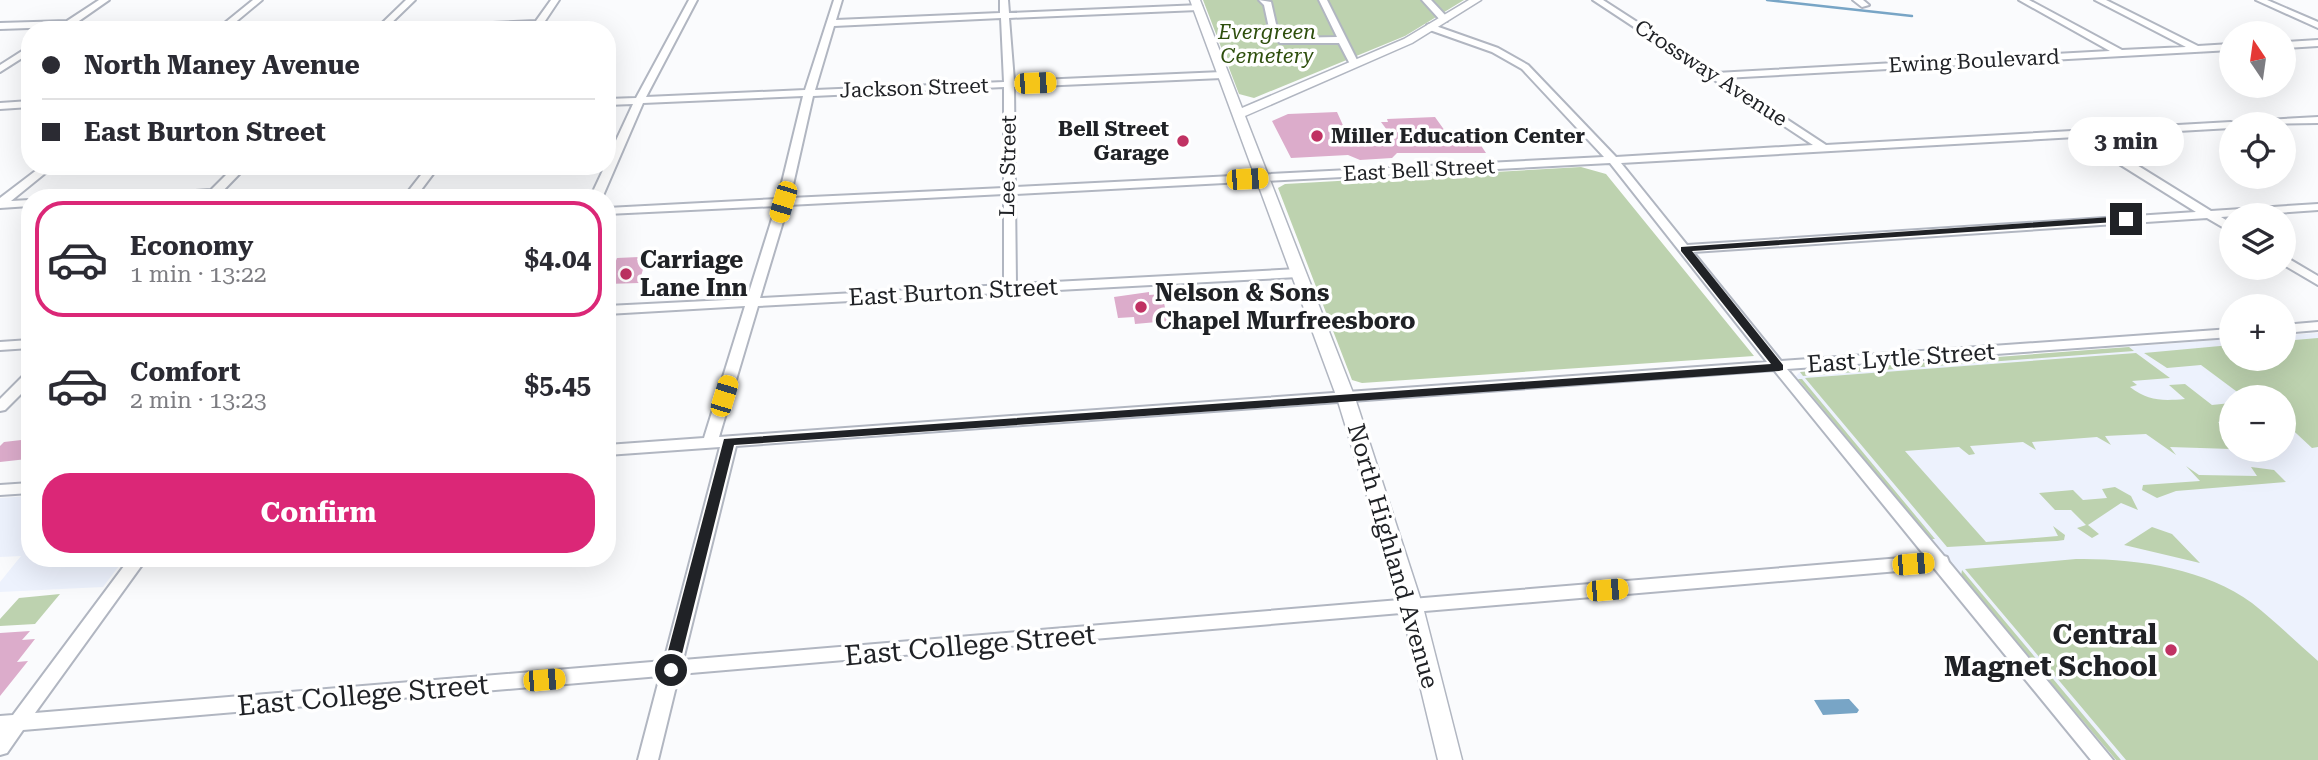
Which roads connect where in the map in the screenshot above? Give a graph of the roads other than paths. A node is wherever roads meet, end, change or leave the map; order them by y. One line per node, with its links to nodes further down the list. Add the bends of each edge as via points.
1 (105, 0): 19 (street)
2 (258, 0): 20 (street)
3 (411, 0): 21 (street)
4 (555, 0): 22 (street)
5 (693, 0): 41 (street)
6 (838, 0): 23 (street)
7 (1004, 0): 17 (street, Lee Street)
8 (1263, 0): 28 (street, via 1283,41)
9 (1323, 0): 28 (street)
10 (1426, 0): 18 (street)
11 (1476, 0): 18 (street)
12 (1597, 0): 38 (street, Crossway Avenue)
13 (2023, 0): 33 (street)
14 (2099, 0): 32 (street)
15 (2260, 0): 24 (street)
16 (1197, 3): 17 (street); 37 (street, North Highland Avenue)
17 (1004, 16): 23 (street); 39 (street, Lee Street)
18 (1444, 19): 27 (street)
19 (73, 21)
20 (231, 21)
21 (389, 21)
22 (540, 21)
23 (833, 23): 40 (street)
24 (2318, 25)
25 (0, 26): 26 (street)
26 (21, 26)
27 (1430, 27): 35 (street); 52 (street, via 1495,50 1525,67)
28 (1342, 40): 35 (street)
29 (2318, 43): 30 (street)
30 (2296, 44)
31 (2219, 48): 32 (street, Ewing Boulevard)
32 (2196, 49): 33 (street, Ewing Boulevard)
33 (2120, 53): 38 (street, Ewing Boulevard)
34 (21, 55): 36 (street)
35 (1354, 64): 45 (street)
36 (0, 69)
37 (1222, 75): 39 (street, Jackson Street); 45 (street, North Highland Avenue)
38 (1716, 76): 50 (street, Crossway Avenue)
39 (1009, 84): 40 (street, Jackson Street); 59 (street, Lee Street)
40 (809, 93): 41 (street, Jackson Street); 60 (street)
41 (639, 101): 42 (street, Jackson Street); 51 (street)
42 (616, 102)
43 (21, 105): 44 (street)
44 (0, 106)
45 (1237, 115): 56 (street, North Highland Avenue)
46 (2318, 120): 47 (street)
47 (2296, 121)
48 (2219, 126): 49 (street, East Bell Street)
49 (2079, 134): 50 (street, East Bell Street); 65 (street)
50 (1824, 148): 52 (street, East Bell Street)
51 (616, 153)
52 (1613, 160): 56 (street, East Bell Street); 67 (street)
53 (37, 175): 62 (street)
54 (233, 175): 57 (street)
55 (427, 175): 58 (street)
56 (1262, 178): 59 (street, East Bell Street); 69 (street, North Highland Avenue)
57 (218, 189)
58 (416, 189)
59 (1008, 191): 60 (street, East Bell Street); 71 (street, Lee Street)
60 (783, 202): 64 (street, East Bell Street); 72 (street)
61 (21, 203): 62 (street)
62 (0, 204)
63 (2318, 207): 65 (street)
64 (616, 211)
65 (2207, 213): 66 (street); 67 (street)
66 (2219, 220)
67 (1685, 249): 79 (street)
68 (2296, 267): 70 (street)
69 (1298, 273): 71 (street, East Burton Street); 81 (street, North Highland Avenue)
70 (2318, 281)
71 (1010, 289): 72 (street, East Burton Street)
72 (752, 302): 73 (street, East Burton Street); 84 (street)
73 (616, 310)
74 (2318, 326): 75 (street)
75 (2296, 328)
76 (2219, 334): 79 (street, East Lytle Street)
77 (21, 345): 78 (street)
78 (0, 346)
79 (1779, 367): 81 (street, East Lytle Street); 88 (street)
80 (21, 386): 82 (street)
81 (1346, 398): 83 (street, East Lytle Street); 90 (street, North Highland Avenue)
82 (0, 407)
83 (729, 442): 84 (street, East Lytle Street); 91 (street)
84 (710, 443): 85 (street, East Lytle Street)
85 (616, 449)
86 (21, 489): 87 (street)
87 (0, 490)
88 (1941, 561): 90 (street, East College Street); 96 (street)
89 (132, 567): 92 (street)
90 (1412, 607): 91 (street, East College Street); 95 (street, North Highland Avenue)
91 (671, 670): 92 (street, East College Street); 94 (street)
92 (9, 724): 93 (street)
93 (0, 747)
94 (648, 760)
95 (1450, 760)
96 (2104, 760)

